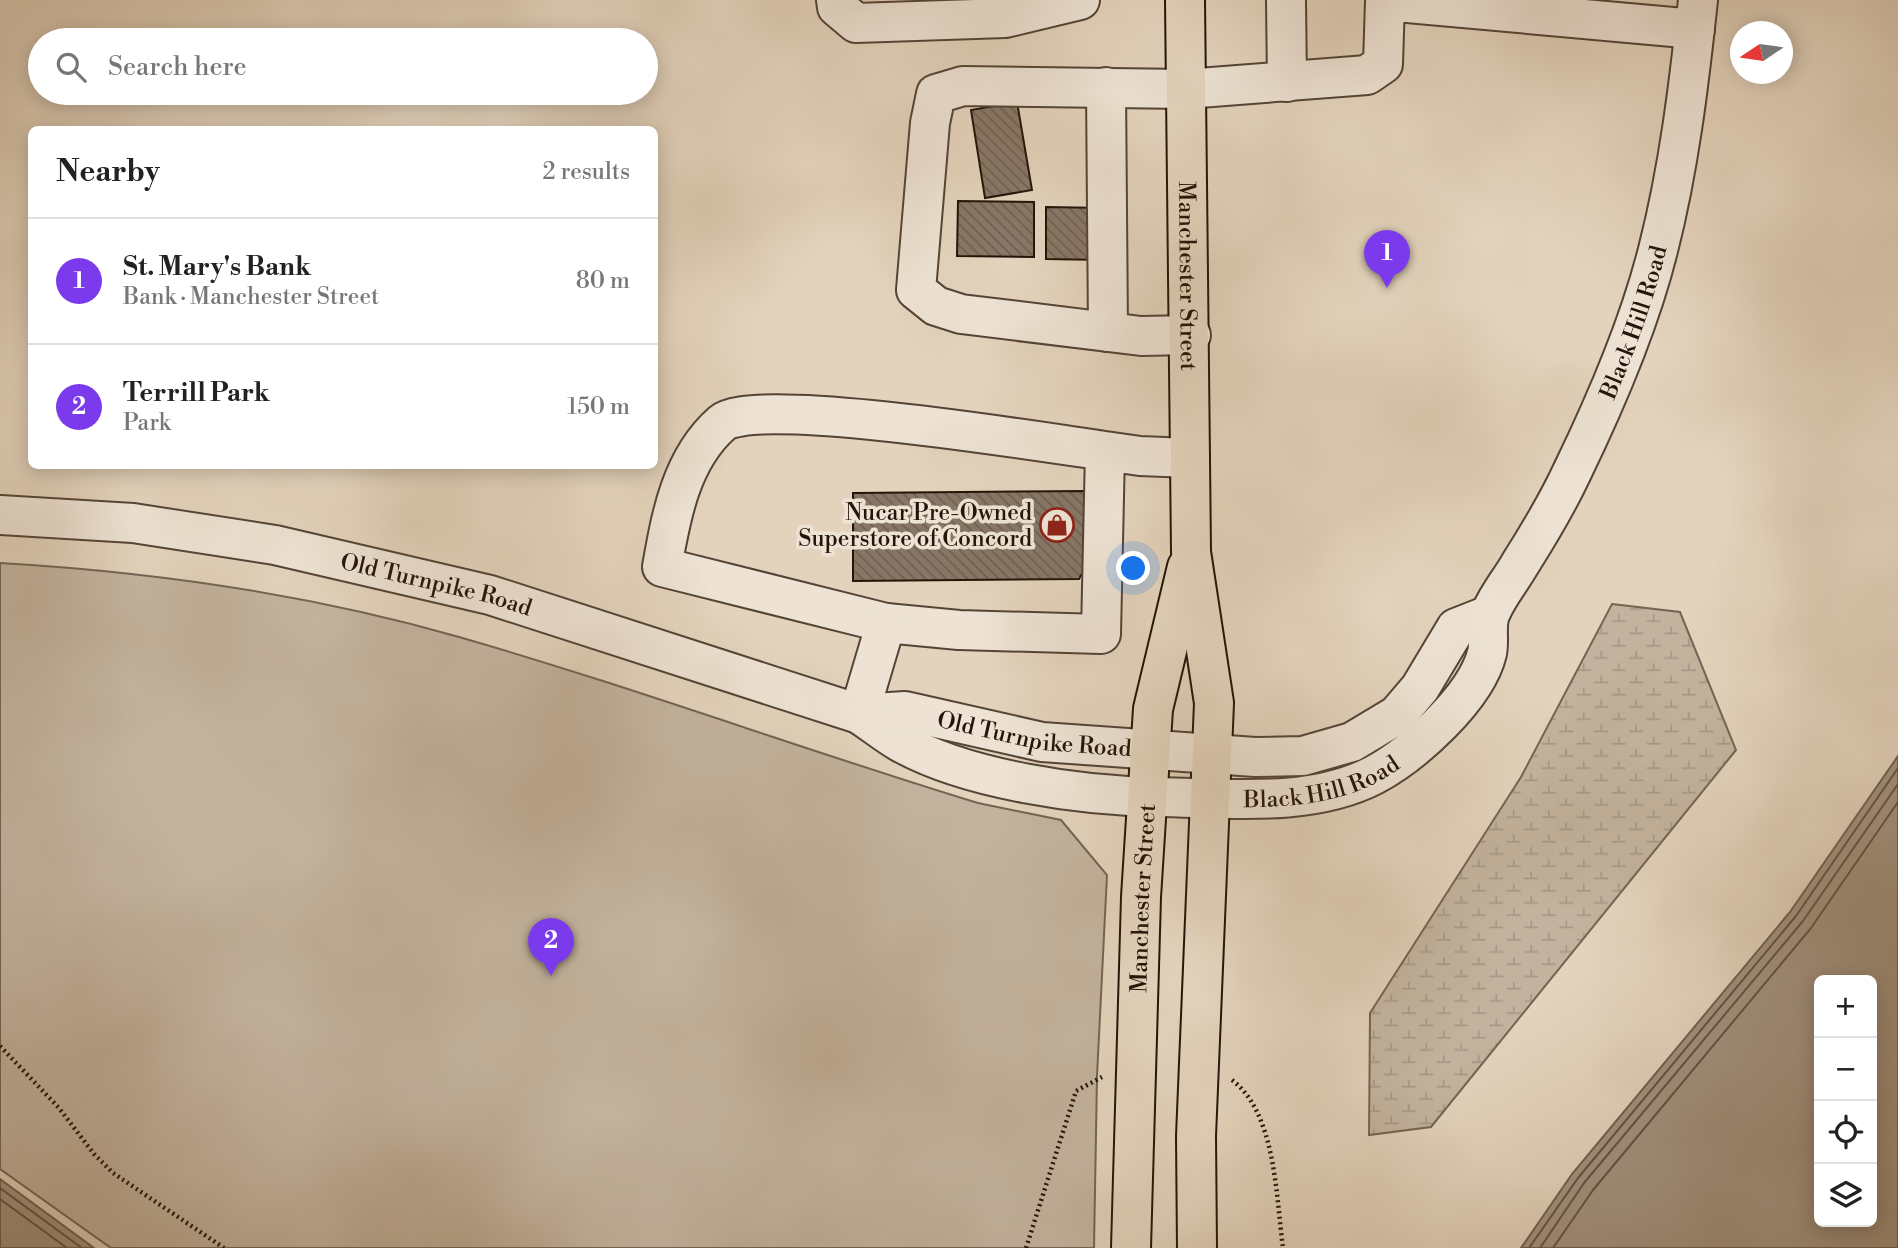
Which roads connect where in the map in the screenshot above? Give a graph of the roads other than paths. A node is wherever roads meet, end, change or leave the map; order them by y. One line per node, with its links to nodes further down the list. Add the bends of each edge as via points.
1 (836, 0): 2 (street, via 856,23 1005,18)
2 (1080, 0)
3 (1185, 0): 9 (main road, Manchester Street)
4 (1286, 0): 7 (street)
5 (1383, 1): 6 (street); 7 (street, via 1383,64 1367,75)
6 (1696, 14): 16 (street, Black Hill Road, via 1681,147 1658,252 1600,412 1571,475)
7 (1287, 82): 9 (street)
8 (1106, 87): 9 (street); 10 (street); 10 (street, via 963,86 936,94 916,290 936,306 961,314)
9 (1186, 89): 11 (main road, Manchester Street)
10 (1108, 332): 11 (street)
11 (1191, 335): 13 (main road, Manchester Street)
12 (1105, 451): 13 (street); 17 (street, via 1101,634); 17 (street, via 831,415 769,413 724,421 696,452 672,513 662,567)
13 (1190, 458): 15 (main road, Manchester Street)
14 (0, 515): 18 (street, Old Turnpike Road, via 133,523 275,545 490,595)
15 (1191, 552): 19 (main road, Manchester Street, via 1154,695); 20 (main road, Manchester Street, via 1214,703)
16 (1489, 615): 20 (street, Black Hill Road, via 1456,628 1420,688 1397,715 1373,732 1304,756); 22 (street, Black Hill Road, via 1487,654 1476,677 1453,708 1403,757 1372,776 1337,788 1266,798)
17 (886, 623): 18 (street)
18 (859, 714): 19 (street, Old Turnpike Road, via 905,710 1042,742); 21 (street, Old Turnpike Road, via 900,743 953,764 1077,792)
19 (1150, 749): 20 (street, Old Turnpike Road); 21 (main road, Manchester Street)
20 (1212, 754): 22 (main road, Manchester Street)
21 (1148, 797): 22 (street, Black Hill Road); 23 (main road, Manchester Street)
22 (1209, 798): 24 (main road, Manchester Street, via 1196,1122)
23 (1131, 1248)
24 (1197, 1248)

